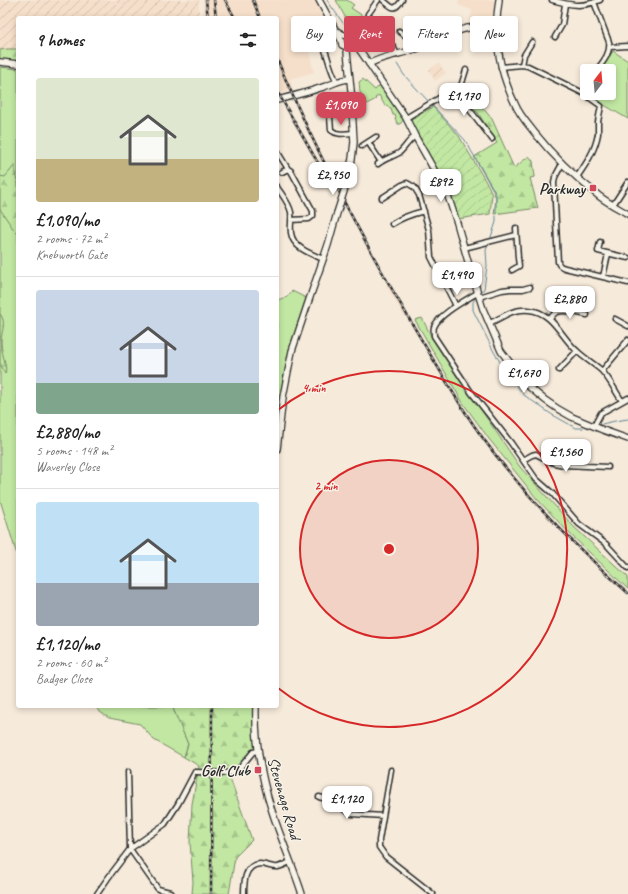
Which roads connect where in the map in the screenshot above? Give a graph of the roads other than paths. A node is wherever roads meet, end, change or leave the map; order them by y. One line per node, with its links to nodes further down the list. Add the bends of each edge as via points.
1 (320, 0): 11 (street)
2 (378, 0): 10 (street)
3 (383, 0): 4 (street, via 395,8)
4 (402, 0)
5 (499, 0): 12 (street)
6 (552, 0): 9 (street)
7 (600, 0): 8 (street)
8 (594, 2): 9 (street); 22 (street)
9 (565, 4): 17 (street, via 562,25)
10 (368, 14)
11 (328, 16)
12 (497, 16)
13 (399, 30): 15 (street)
14 (336, 32): 18 (street)
15 (403, 33)
16 (344, 36): 18 (street)
17 (555, 37)
18 (340, 40): 20 (street)
19 (532, 42): 34 (street, via 524,55)
20 (344, 46)
21 (628, 46): 22 (street)
22 (610, 47): 33 (street)
23 (395, 50): 29 (street)
24 (326, 52): 38 (street)
25 (347, 52): 37 (street)
26 (361, 52): 32 (street)
27 (406, 52): 29 (street)
28 (498, 52): 35 (street)
29 (397, 55): 32 (street)
30 (0, 62): 31 (street)
31 (16, 64)
32 (369, 64): 44 (street)
33 (601, 64)
34 (522, 65): 35 (street); 39 (street)
35 (502, 67): 52 (street, via 515,105 542,143)
36 (466, 70): 40 (street)
37 (350, 79): 38 (street); 45 (street)
38 (337, 82): 41 (street)
39 (580, 92)
40 (457, 99): 44 (street, via 451,96 441,97); 48 (street, via 465,105)
41 (279, 100)
42 (593, 100): 55 (street, via 601,106 598,134 585,166)
43 (330, 117): 45 (street, via 335,133)
44 (406, 118): 46 (street)
45 (353, 133): 70 (street, bridge, via 353,153 346,185)
46 (415, 136): 49 (street, via 399,153 380,163); 67 (street, via 447,193)
47 (376, 137): 49 (street)
48 (492, 139)
49 (368, 142): 50 (street)
50 (362, 146)
51 (279, 154): 53 (street)
52 (562, 164): 55 (street); 72 (street, via 554,183 558,262 562,267)
53 (288, 169): 54 (street); 62 (street, via 306,196 313,213 309,219)
54 (282, 172)
55 (576, 177): 59 (street)
56 (628, 182): 59 (street)
57 (279, 190): 62 (street, via 290,208)
58 (382, 198): 60 (street, via 407,183 414,187)
59 (613, 205): 61 (street)
60 (424, 210): 63 (street); 76 (street, via 431,257)
61 (628, 214)
62 (291, 220): 70 (street, via 293,240 304,250)
63 (392, 224)
64 (516, 228): 65 (street)
65 (516, 235): 67 (street); 71 (street, via 519,266)
66 (600, 242): 68 (street, via 598,251)
67 (464, 248): 75 (street)
68 (608, 254): 69 (street); 72 (street)
69 (628, 258)
70 (323, 259): 89 (street, via 292,351)
71 (512, 270)
72 (603, 277): 73 (street)
73 (628, 283)
74 (530, 287): 75 (street)
75 (478, 295): 76 (street); 80 (street)
76 (456, 306): 91 (street, via 434,326 434,336 471,392)
77 (587, 314): 78 (street, via 581,316 558,311)
78 (550, 319): 80 (street, via 536,311 517,310); 83 (street)
79 (616, 319): 81 (street)
80 (488, 323): 88 (street, via 501,351 528,386 558,409)
81 (628, 326)
82 (628, 340): 85 (street)
83 (577, 351): 84 (street); 85 (street)
84 (562, 369)
85 (602, 371): 87 (street)
86 (628, 398): 87 (street)
87 (622, 401): 88 (street, via 601,413)
88 (594, 426): 90 (street)
89 (279, 432)
90 (628, 439)
91 (523, 460): 92 (street, via 536,454 564,465); 93 (street, via 536,479 573,518 606,544)
92 (608, 467)
93 (628, 568)
94 (256, 708): 95 (street, Stevenage Road)
95 (258, 751): 100 (street, bridge, via 253,752 238,770 230,773 195,772 165,824); 101 (street, Stevenage Road, via 272,810)
96 (391, 770): 99 (street)
97 (128, 772): 100 (street)
98 (319, 797): 99 (street, via 334,801 352,814)
99 (383, 816): 106 (street, via 379,840 386,857)
100 (130, 849): 102 (street, via 158,889); 103 (street)
101 (290, 862): 104 (street, via 277,867 259,864 252,866 245,879); 105 (street, Stevenage Road)
102 (170, 892)
103 (97, 894)
104 (244, 894)
105 (302, 894)
106 (433, 894)

